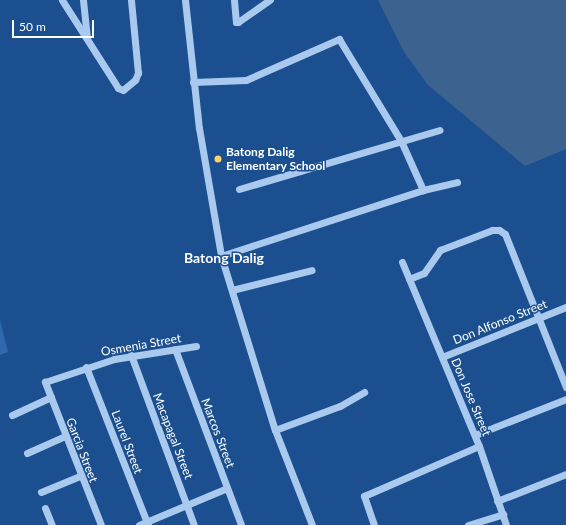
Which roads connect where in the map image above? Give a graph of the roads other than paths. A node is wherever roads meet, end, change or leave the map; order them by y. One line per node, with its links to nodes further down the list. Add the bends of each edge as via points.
1 (62, 0): 7 (street)
2 (83, 0): 7 (street)
3 (131, 0): 7 (street, via 138,73 126,89 118,88)
4 (185, 0): 8 (street)
5 (234, 0): 6 (street, via 237,22)
6 (270, 0)
7 (87, 37)
8 (193, 82): 10 (street, via 246,80 339,39); 14 (street, via 205,170)
9 (440, 130): 10 (street)
10 (401, 141): 12 (street); 13 (street)
11 (457, 182): 13 (street)
12 (239, 189)
13 (423, 190): 14 (street)
14 (221, 256): 18 (street)
15 (402, 262): 17 (street, Don Jose Street)
16 (312, 270): 18 (street)
17 (409, 279): 20 (street, via 424,273 440,250 492,230 499,230 505,234); 24 (street, Don Jose Street)
18 (232, 290): 32 (street)
19 (566, 307): 20 (street, Don Alfonso Street)
20 (538, 317): 24 (street, Don Alfonso Street); 27 (street)
21 (196, 346): 22 (street, Osmenia Street)
22 (175, 350): 23 (street, Osmenia Street); 39 (street, Marcos Street)
23 (130, 355): 25 (street, Osmenia Street); 42 (street, Macapagal Street)
24 (442, 357): 33 (street, Don Jose Street)
25 (86, 367): 26 (street, Osmenia Street); 45 (street, Laurel Street)
26 (46, 382): 29 (street, Garcia Street)
27 (566, 387)
28 (364, 392): 32 (street, via 340,406)
29 (51, 397): 31 (street); 34 (street, Garcia Street)
30 (566, 399): 33 (street)
31 (12, 415)
32 (275, 430): 51 (street)
33 (475, 435): 35 (street, Don Jose Street)
34 (65, 436): 36 (street); 38 (street, Garcia Street)
35 (479, 446): 41 (street, Don Jose Street); 52 (street, via 364,496)
36 (27, 453)
37 (566, 474): 41 (street)
38 (80, 476): 40 (street); 47 (street, Garcia Street)
39 (227, 488): 42 (street); 50 (street, Marcos Street)
40 (41, 492)
41 (497, 501): 44 (street, Don Jose Street)
42 (186, 505): 45 (street); 49 (street, Macapagal Street)
43 (45, 508): 46 (street)
44 (503, 514): 53 (street); 54 (street, Don Jose Street)
45 (147, 523): 48 (street)
46 (52, 525)
47 (101, 525)
48 (139, 525)
49 (194, 525)
50 (241, 525)
51 (312, 525)
52 (374, 525)
53 (468, 525)
54 (506, 525)

